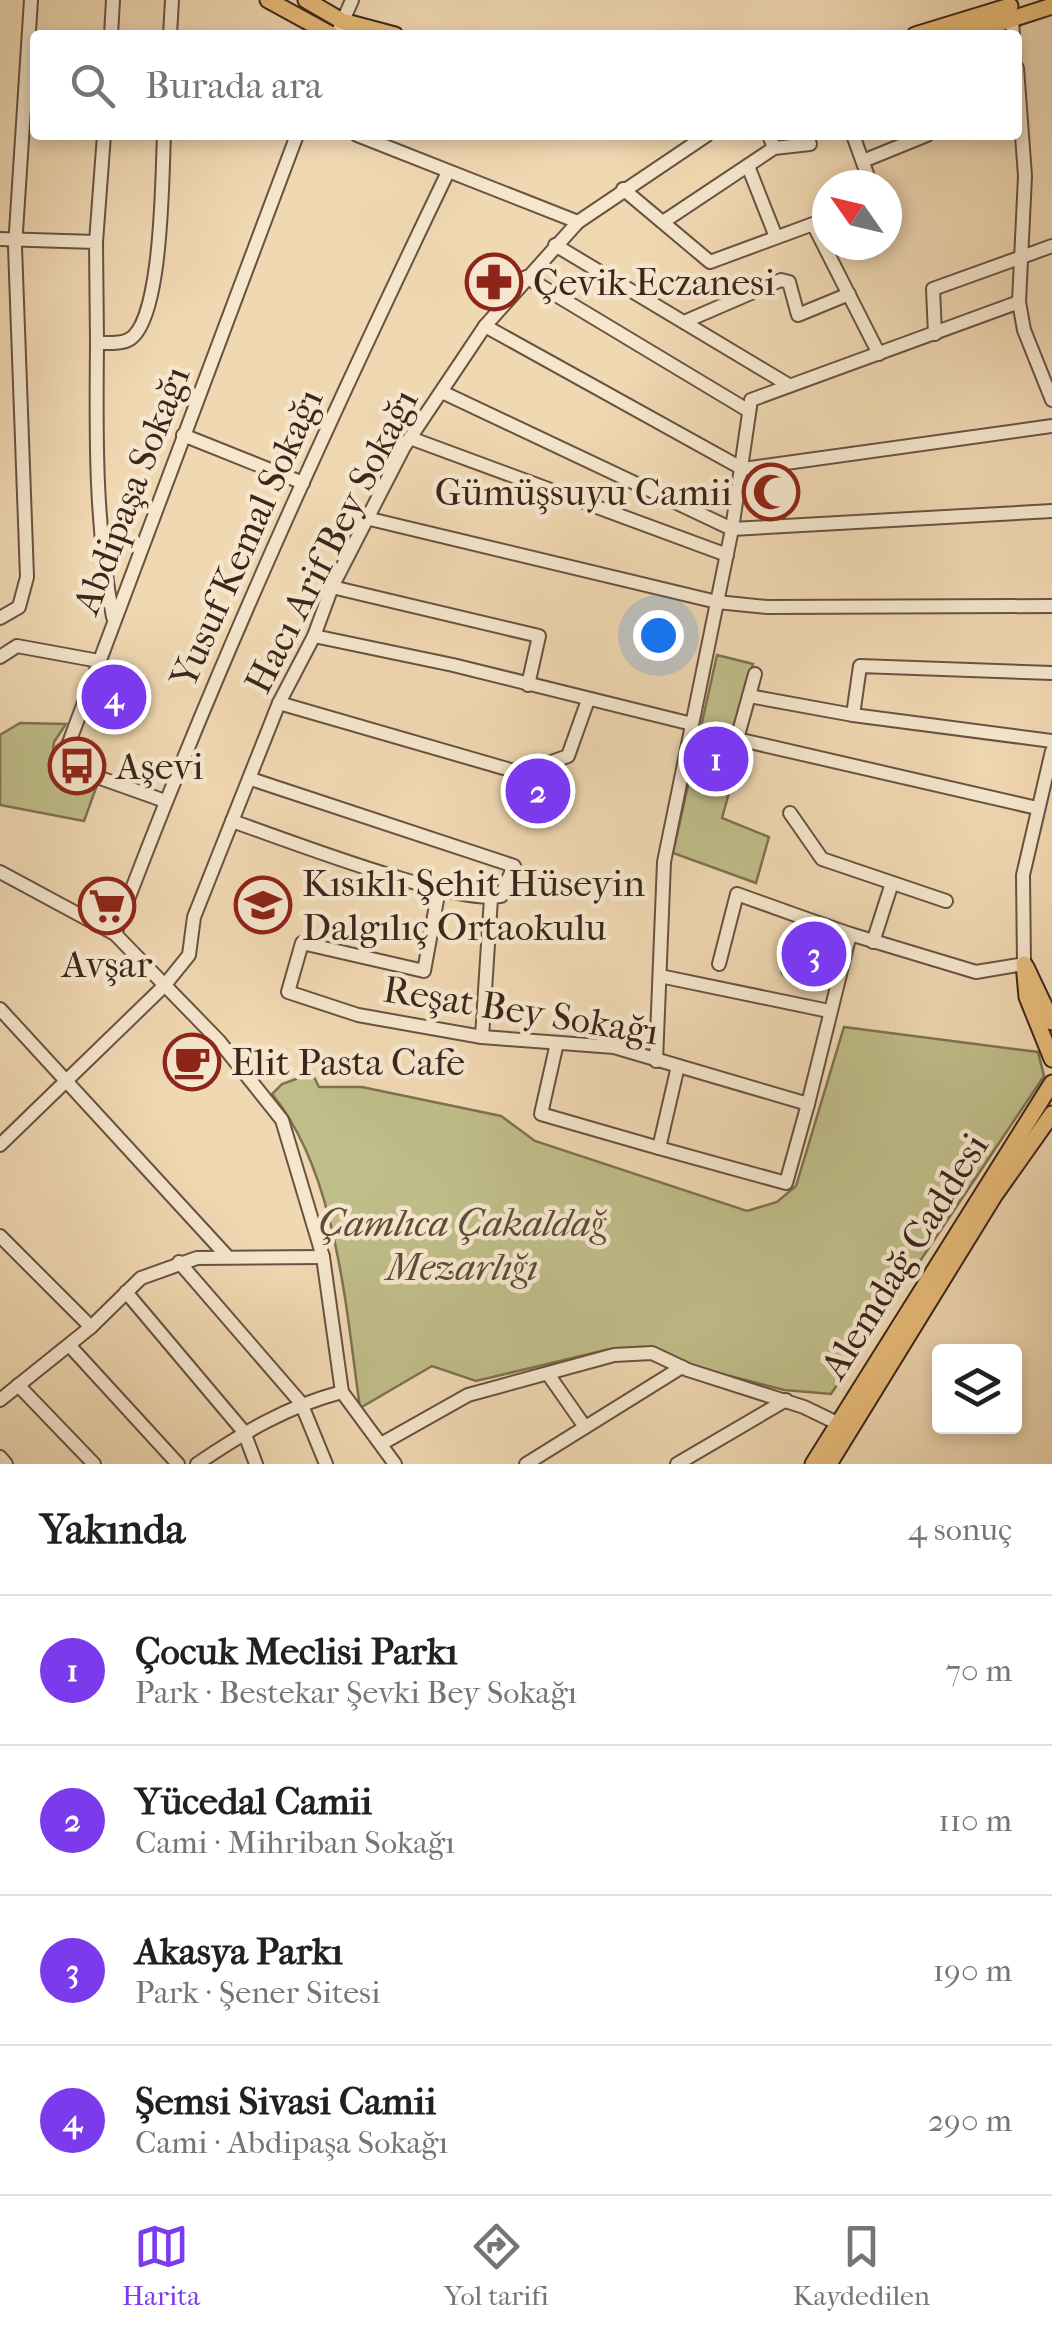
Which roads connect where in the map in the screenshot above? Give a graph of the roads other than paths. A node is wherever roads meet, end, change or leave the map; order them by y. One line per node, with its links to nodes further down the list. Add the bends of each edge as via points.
1 (31, 0): 32 (street)
2 (113, 0): 9 (street)
3 (172, 0): 10 (street)
4 (268, 0): 11 (main road)
5 (306, 0): 11 (main road)
6 (352, 0): 11 (street)
7 (1052, 6): 8 (main road)
8 (1011, 15): 12 (main road); 13 (main road)
9 (111, 30)
10 (170, 30)
11 (337, 30)
12 (939, 30)
13 (975, 30)
14 (104, 140): 35 (street)
15 (164, 140): 46 (street, via 148,311 128,340)
16 (295, 140): 53 (street, Abdipaşa Sokağı)
17 (369, 140): 27 (street)
18 (698, 140): 28 (street, Hacı Arif Bey Sokağı)
19 (855, 140): 24 (street)
20 (915, 140): 24 (street)
21 (1022, 140): 38 (street)
22 (772, 142): 23 (street); 25 (street)
23 (810, 144)
24 (863, 161): 26 (street)
25 (748, 166): 30 (street); 33 (street)
26 (866, 170)
27 (448, 172): 29 (street); 56 (street, Yusuf Kemal Sokağı)
28 (623, 189): 29 (street, Hacı Arif Bey Sokağı); 30 (street)
29 (578, 222): 36 (street, Hacı Arif Bey Sokağı)
30 (662, 222): 33 (street, via 710,262)
31 (812, 225): 33 (street)
32 (16, 237): 34 (street); 35 (street); 64 (street, via 27,577 20,607)
33 (776, 238)
34 (0, 240)
35 (96, 242): 46 (street)
36 (555, 245): 40 (street, Hacı Arif Bey Sokağı); 43 (street)
37 (1052, 246): 38 (street)
38 (1020, 257): 42 (street); 45 (street, via 933,289)
39 (835, 260): 41 (street)
40 (526, 277): 44 (street, Hacı Arif Bey Sokağı); 51 (street)
41 (849, 294): 43 (street, via 798,315 789,282 781,280); 47 (street)
42 (1018, 302): 45 (street); 50 (street)
43 (684, 322): 48 (street)
44 (485, 326): 49 (street, Hacı Arif Bey Sokağı); 55 (street)
45 (935, 334): 47 (street)
46 (97, 343): 65 (street, via 96,458)
47 (879, 354): 48 (street)
48 (787, 384): 51 (street, via 752,400)
49 (442, 392): 54 (street, Hacı Arif Bey Sokağı); 59 (street)
50 (1052, 400)
51 (750, 410): 55 (street)
52 (1052, 426): 55 (street)
53 (183, 435): 56 (street); 65 (street, Abdipaşa Sokağı)
54 (410, 438): 58 (street, Hacı Arif Bey Sokağı); 60 (street)
55 (742, 469): 59 (street)
56 (303, 483): 80 (street, Yusuf Kemal Sokağı)
57 (1052, 511): 59 (street)
58 (370, 520): 61 (street, Hacı Arif Bey Sokağı); 62 (street)
59 (732, 529): 60 (street)
60 (727, 555): 62 (street)
61 (332, 587): 66 (street, Hacı Arif Bey Sokağı); 71 (street, via 539,636)
62 (717, 602): 63 (street); 76 (street)
63 (1052, 606)
64 (0, 618)
65 (113, 620): 68 (street, Abdipaşa Sokağı)
66 (314, 636): 71 (street); 74 (street, Hacı Arif Bey Sokağı)
67 (0, 656): 68 (street, via 17,646)
68 (100, 661): 80 (street, Abdipaşa Sokağı, via 61,764)
69 (1052, 672): 75 (street, via 860,666)
70 (755, 674): 72 (street)
71 (528, 686): 73 (street)
72 (749, 696): 75 (street); 81 (street, via 738,739)
73 (588, 700): 74 (street, via 568,756 521,772); 76 (street)
74 (278, 704): 79 (street, Hacı Arif Bey Sokağı)
75 (853, 716): 77 (street)
76 (692, 724): 96 (street, via 664,862)
77 (1052, 741)
78 (1052, 751): 81 (street)
79 (252, 779): 83 (street, Hacı Arif Bey Sokağı); 87 (street, via 514,866 501,896)
80 (164, 801): 90 (street, Yusuf Kemal Sokağı)
81 (1037, 808): 94 (street, via 1023,874)
82 (790, 812): 85 (street, via 822,858)
83 (232, 822): 86 (street); 97 (street, Hacı Arif Bey Sokağı, via 194,917 189,955)
84 (0, 872): 90 (street)
85 (892, 884): 88 (street); 92 (street)
86 (439, 890): 87 (street); 101 (street, Reşat Bey Sokağı, via 424,970 302,943 288,992 358,1015)
87 (491, 898): 101 (street)
88 (946, 901)
89 (804, 918): 91 (street); 93 (street, via 737,894); 95 (street)
90 (115, 934): 97 (street)
91 (850, 934): 92 (street); 99 (street)
92 (873, 942): 94 (street, via 976,972)
93 (719, 964)
94 (1024, 964): 100 (main road); 103 (main road, via 1027,997)
95 (788, 970)
96 (660, 976): 99 (street); 104 (street)
97 (164, 986): 108 (street); 118 (street, via 282,1120)
98 (0, 1008): 108 (street)
99 (829, 1011): 110 (street)
100 (1052, 1019)
101 (482, 1036): 102 (street, Reşat Bey Sokağı)
102 (557, 1043): 104 (street, Reşat Bey Sokağı, via 614,1047); 114 (street, via 541,1114)
103 (1052, 1059)
104 (656, 1061): 105 (street, Reşat Bey Sokağı)
105 (678, 1066): 110 (street, Reşat Bey Sokağı); 114 (street)
106 (1052, 1069): 109 (main road)
107 (1052, 1082): 109 (main road, Alemdağ Caddesi)
108 (65, 1084): 113 (street); 117 (street)
109 (1037, 1103): 130 (main road, Alemdağ Caddesi)
110 (808, 1104): 114 (street, via 786,1182)
111 (1052, 1114): 115 (main road, Alemdağ Caddesi)
112 (1052, 1133): 115 (main road)
113 (0, 1145)
114 (659, 1148)
115 (1026, 1148): 145 (main road, Alemdağ Caddesi)
116 (0, 1236): 121 (street)
117 (226, 1255): 118 (street); 119 (street)
118 (323, 1257): 126 (street)
119 (179, 1262): 120 (street); 129 (street)
120 (126, 1292): 121 (street); 132 (street)
121 (91, 1327): 122 (street)
122 (70, 1345): 125 (street); 137 (street)
123 (682, 1367): 124 (street, via 652,1353 614,1355); 128 (street); 131 (street)
124 (548, 1374): 131 (street); 133 (street, via 468,1396)
125 (18, 1385): 127 (street); 136 (street)
126 (342, 1392): 129 (street); 133 (street)
127 (0, 1400)
128 (786, 1400): 130 (street); 143 (street)
129 (302, 1403): 132 (street); 140 (street)
130 (839, 1424): 144 (main road, Alemdağ Caddesi)
131 (585, 1428): 142 (street)
132 (244, 1432): 138 (street); 139 (street)
133 (382, 1444): 141 (street)
134 (0, 1457): 135 (street)
135 (6, 1464)
136 (94, 1464)
137 (178, 1464)
138 (197, 1464)
139 (256, 1464)
140 (326, 1464)
141 (395, 1464)
142 (526, 1464)
143 (677, 1464)
144 (813, 1464)
145 (829, 1464)

